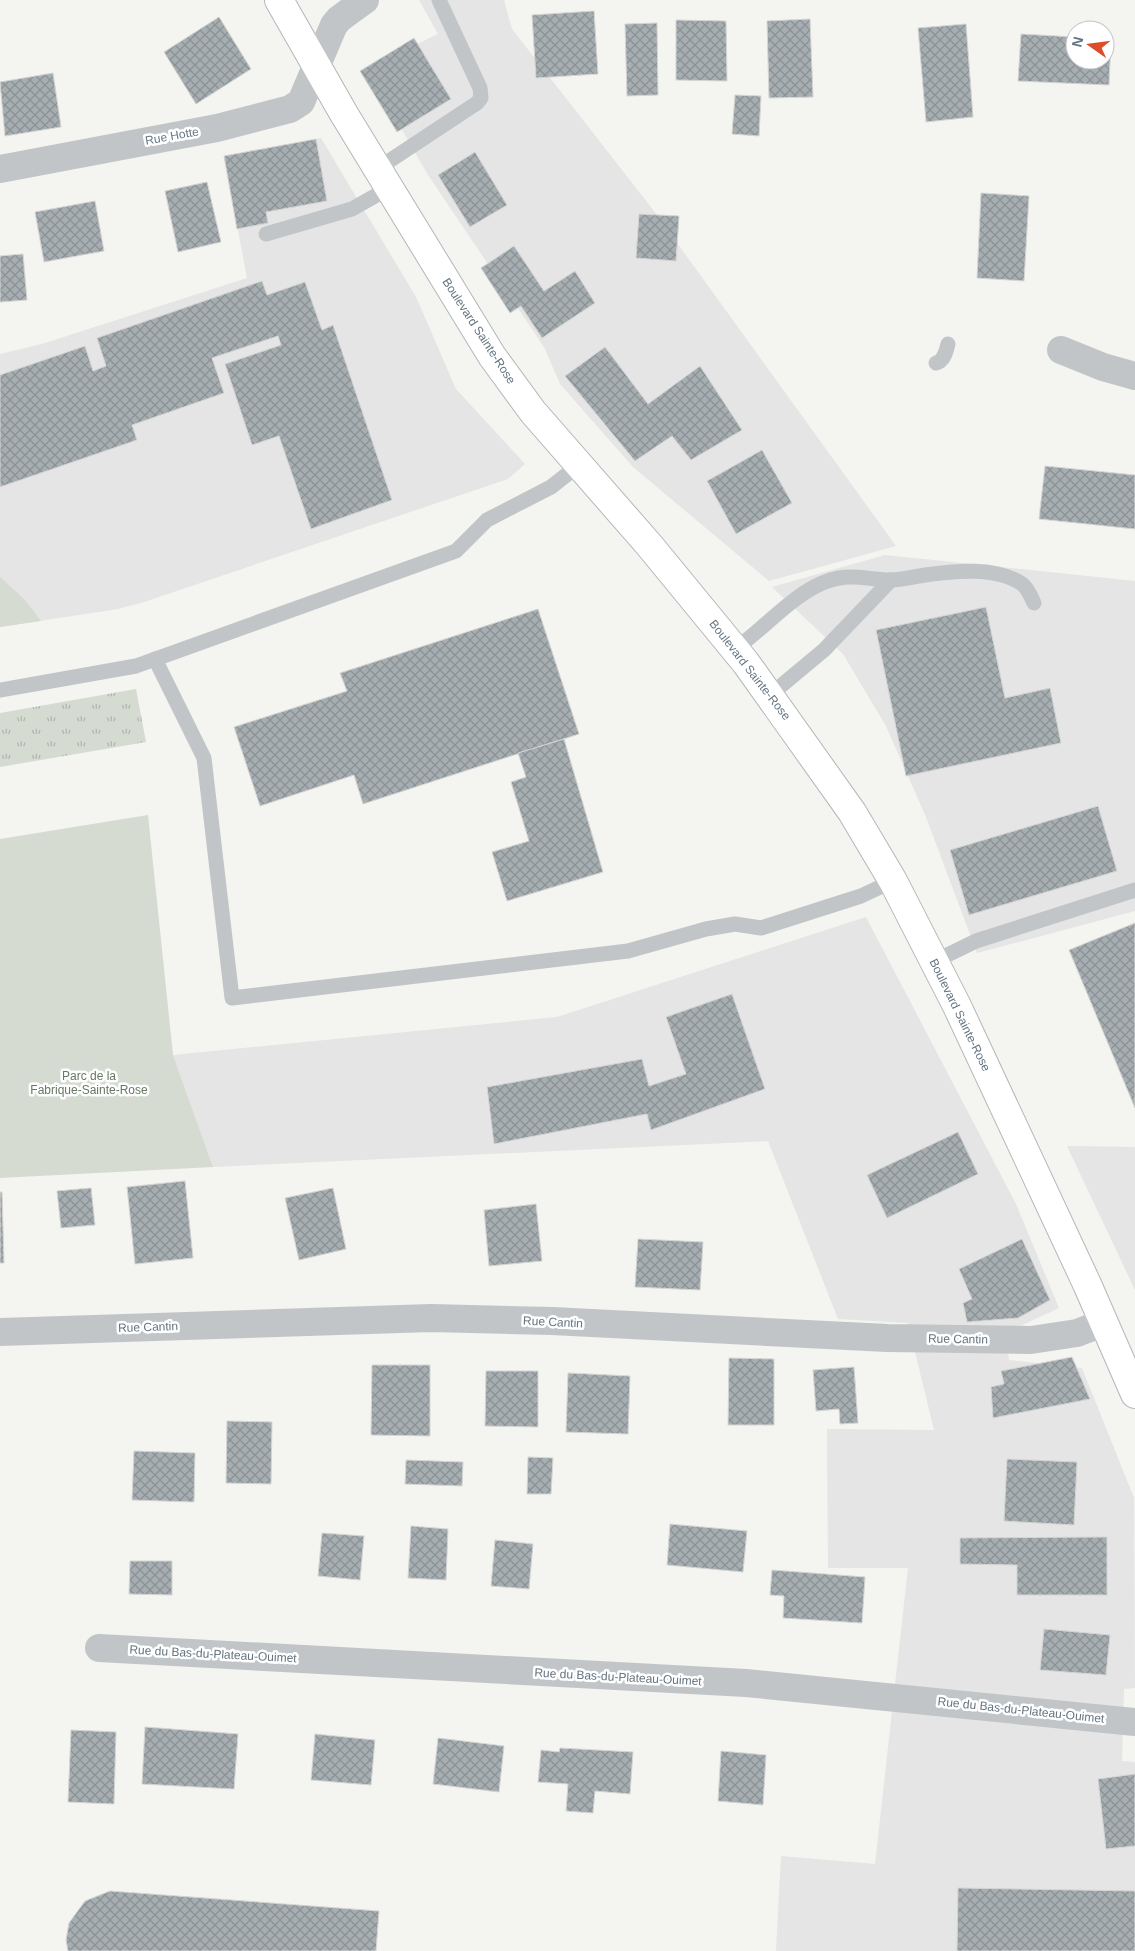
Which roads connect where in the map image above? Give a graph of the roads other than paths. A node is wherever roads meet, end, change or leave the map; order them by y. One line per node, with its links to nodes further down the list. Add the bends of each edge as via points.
1 (279, 0): 4 (street, Boulevard Sainte-Rose)
2 (365, 0): 4 (street, Rue Hotte, via 339,19)
3 (439, 0): 6 (lane, via 480,88 481,98)
4 (316, 64): 5 (street, Rue Hotte, via 300,102 290,109 217,128); 6 (street, Boulevard Sainte-Rose)
5 (0, 168)
6 (383, 179): 7 (lane, via 352,209); 12 (street, Boulevard Sainte-Rose, via 492,356 533,412)
7 (266, 234)
8 (948, 344): 10 (lane, via 945,356)
9 (1061, 350): 11 (street)
10 (936, 363)
11 (1135, 376)
12 (580, 465): 15 (street, Boulevard Sainte-Rose); 16 (lane, via 551,486 487,520 456,551)
13 (891, 580): 14 (lane, via 936,574 1002,576 1022,584); 15 (lane, via 846,577 815,586); 18 (lane, via 824,650)
14 (1034, 603)
15 (735, 649): 18 (street, Boulevard Sainte-Rose)
16 (156, 659): 17 (lane, via 136,666); 19 (lane, via 204,758 232,998 628,951 735,924 761,928 861,896)
17 (0, 690)
18 (770, 695): 19 (street, Boulevard Sainte-Rose, via 852,812)
19 (893, 881): 21 (street, Boulevard Sainte-Rose)
20 (1135, 890): 21 (lane, via 976,941)
21 (934, 961): 22 (street, Boulevard Sainte-Rose)
22 (1103, 1323): 23 (street, Rue Cantin, via 1077,1333 1031,1340 887,1338 431,1318); 24 (street, Boulevard Sainte-Rose)
23 (0, 1332)
24 (1135, 1394)
25 (99, 1648): 26 (street, Rue du Bas-du-Plateau-Ouimet, via 746,1683)
26 (1135, 1722)

